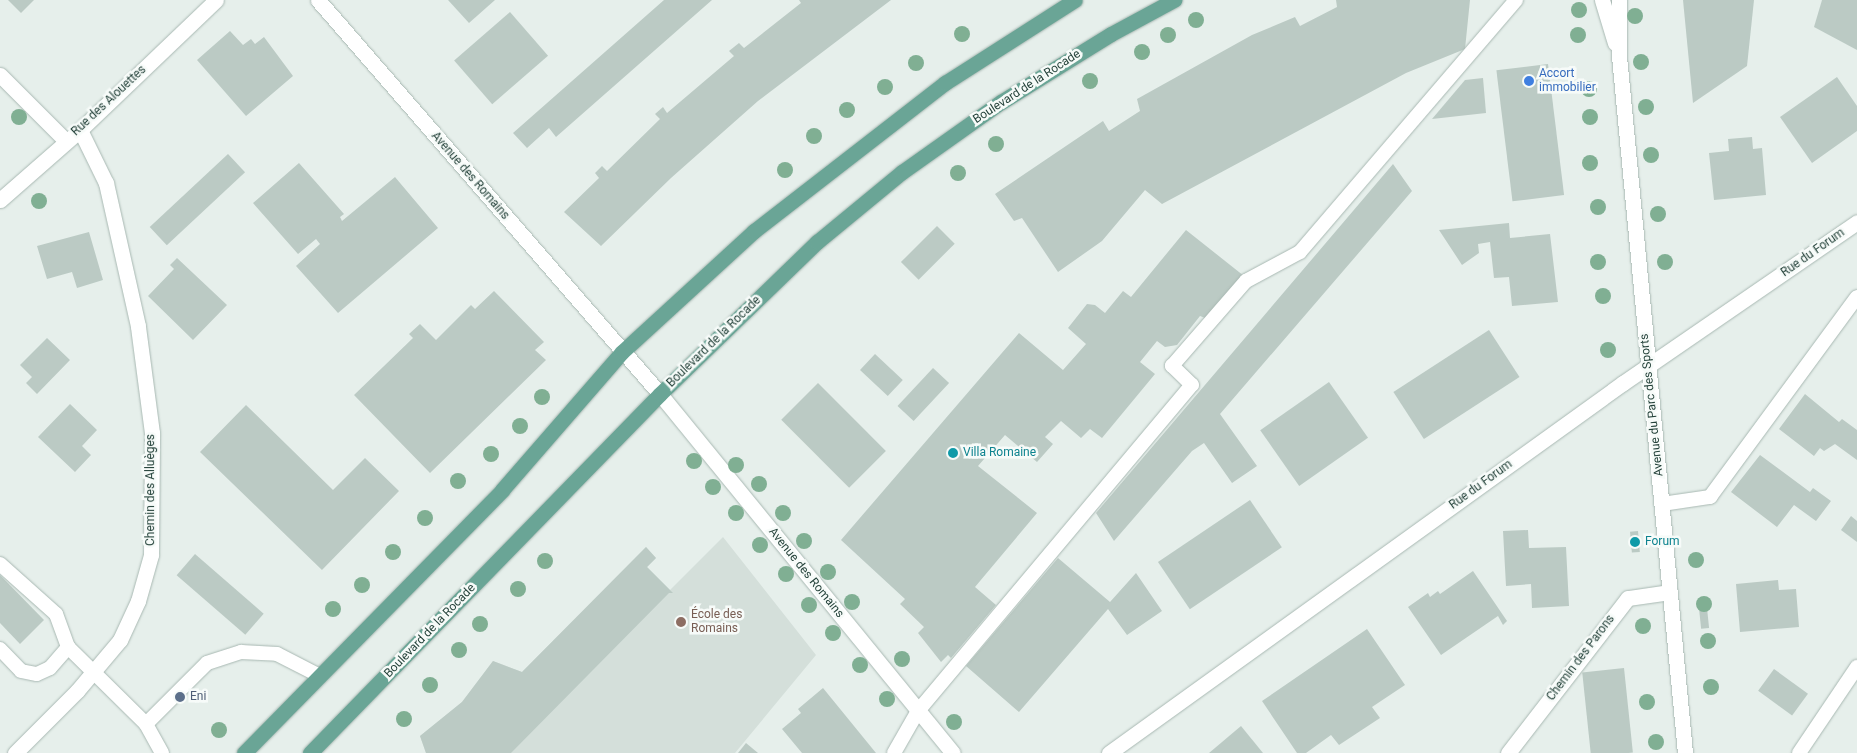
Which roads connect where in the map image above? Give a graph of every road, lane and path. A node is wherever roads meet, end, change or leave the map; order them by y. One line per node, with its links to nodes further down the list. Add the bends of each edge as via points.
1 (216, 0): 10 (street, Rue des Alouettes)
2 (318, 0): 15 (street, Avenue des Romains)
3 (1075, 0): 15 (main road, via 978,60 894,121 754,231)
4 (1174, 0): 17 (main road, Boulevard de la Rocade, via 1057,66 902,172 817,242)
5 (1516, 0): 26 (lane, via 1300,252 1246,281 1172,366 1192,385)
6 (1602, 0): 8 (street, Avenue du Parc des Sports)
7 (1620, 0): 8 (street, Avenue du Parc des Sports)
8 (1619, 56): 16 (street, Avenue du Parc des Sports)
9 (0, 75): 11 (street)
10 (80, 130): 11 (street, Rue des Alouettes); 24 (street, Chemin des Alluèges, via 106,183 122,248 147,389 154,468 153,528 145,582 120,640)
11 (66, 141): 12 (street, Rue des Alouettes)
12 (0, 200)
13 (1857, 222): 16 (street, Rue du Forum)
14 (1857, 297): 18 (lane, via 1710,497)
15 (622, 352): 17 (street, Avenue des Romains); 25 (main road, via 502,490)
16 (1648, 366): 18 (street, Avenue du Parc des Sports); 34 (street, Rue du Forum)
17 (660, 394): 26 (street, Avenue des Romains); 31 (main road, Boulevard de la Rocade)
18 (1662, 504): 20 (street, Avenue du Parc des Sports)
19 (0, 564): 21 (lane, via 56,614)
20 (1670, 592): 35 (street, Chemin des Parons, via 1628,598); 36 (street, Avenue du Parc des Sports)
21 (68, 647): 22 (lane, via 50,668 37,674 21,671); 24 (lane)
22 (0, 649)
23 (1857, 667): 37 (lane)
24 (94, 672): 27 (lane); 28 (street, Chemin des Alluèges)
25 (320, 676): 27 (lane, via 277,654 241,652 207,663); 30 (main road)
26 (918, 711): 32 (lane); 33 (street, Avenue des Romains)
27 (146, 724): 29 (lane)
28 (15, 753)
29 (162, 753)
30 (244, 753)
31 (310, 753)
32 (894, 753)
33 (953, 753)
34 (1109, 753)
35 (1508, 753)
36 (1685, 753)
37 (1799, 753)

